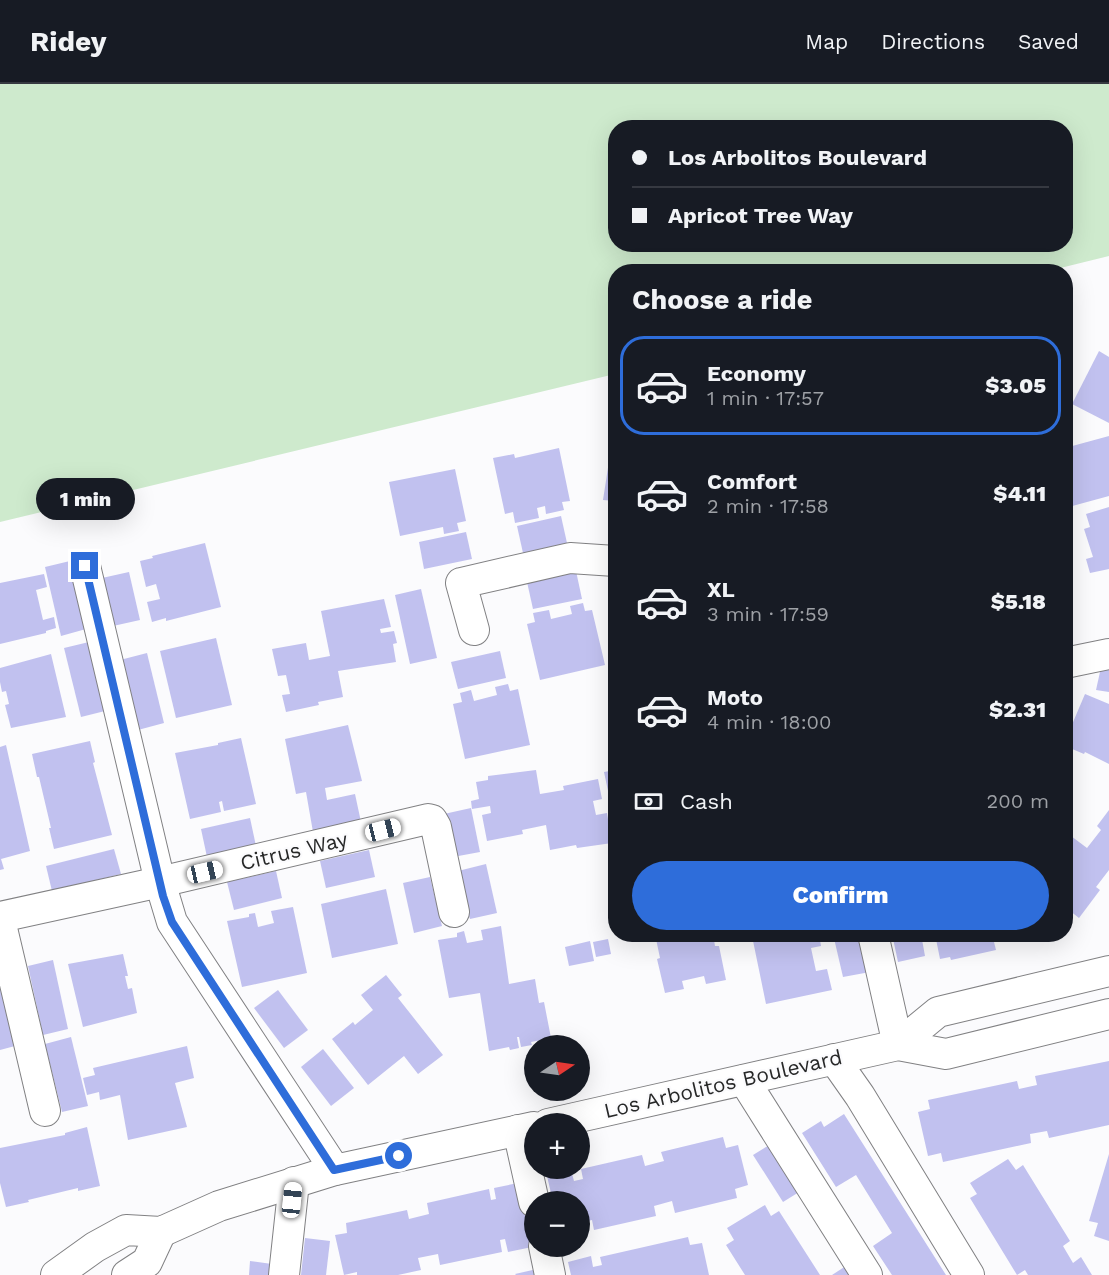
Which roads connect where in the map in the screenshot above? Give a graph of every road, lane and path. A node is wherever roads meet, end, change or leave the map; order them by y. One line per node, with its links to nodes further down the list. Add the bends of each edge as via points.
1 (608, 561): 3 (street, via 570,558 461,583)
2 (85, 566): 6 (street)
3 (474, 630)
4 (1109, 654): 5 (street)
5 (1073, 661)
6 (160, 882): 7 (street, Citrus Way, via 428,819 436,827); 8 (street, Citrus Way); 18 (street, via 178,933)
7 (454, 912)
8 (0, 918): 15 (street)
9 (875, 942): 12 (street)
10 (1109, 971): 12 (street, Los Arbolitos Boulevard, via 938,1012)
11 (1109, 1014): 12 (street, Los Arbolitos Boulevard, via 946,1054)
12 (898, 1045): 13 (street, Los Arbolitos Boulevard)
13 (834, 1059): 14 (street, Los Arbolitos Boulevard); 27 (street)
14 (744, 1080): 16 (street, Los Arbolitos Boulevard); 26 (street)
15 (45, 1111)
16 (590, 1115)
17 (524, 1128): 18 (street)
18 (334, 1170): 19 (street)
19 (294, 1182): 20 (street, via 219,1206); 24 (street)
20 (161, 1232): 22 (street, via 126,1230); 23 (street, via 147,1262)
21 (546, 1257): 25 (street)
22 (56, 1275)
23 (128, 1275)
24 (284, 1275)
25 (550, 1275)
26 (867, 1275)
27 (969, 1275)

